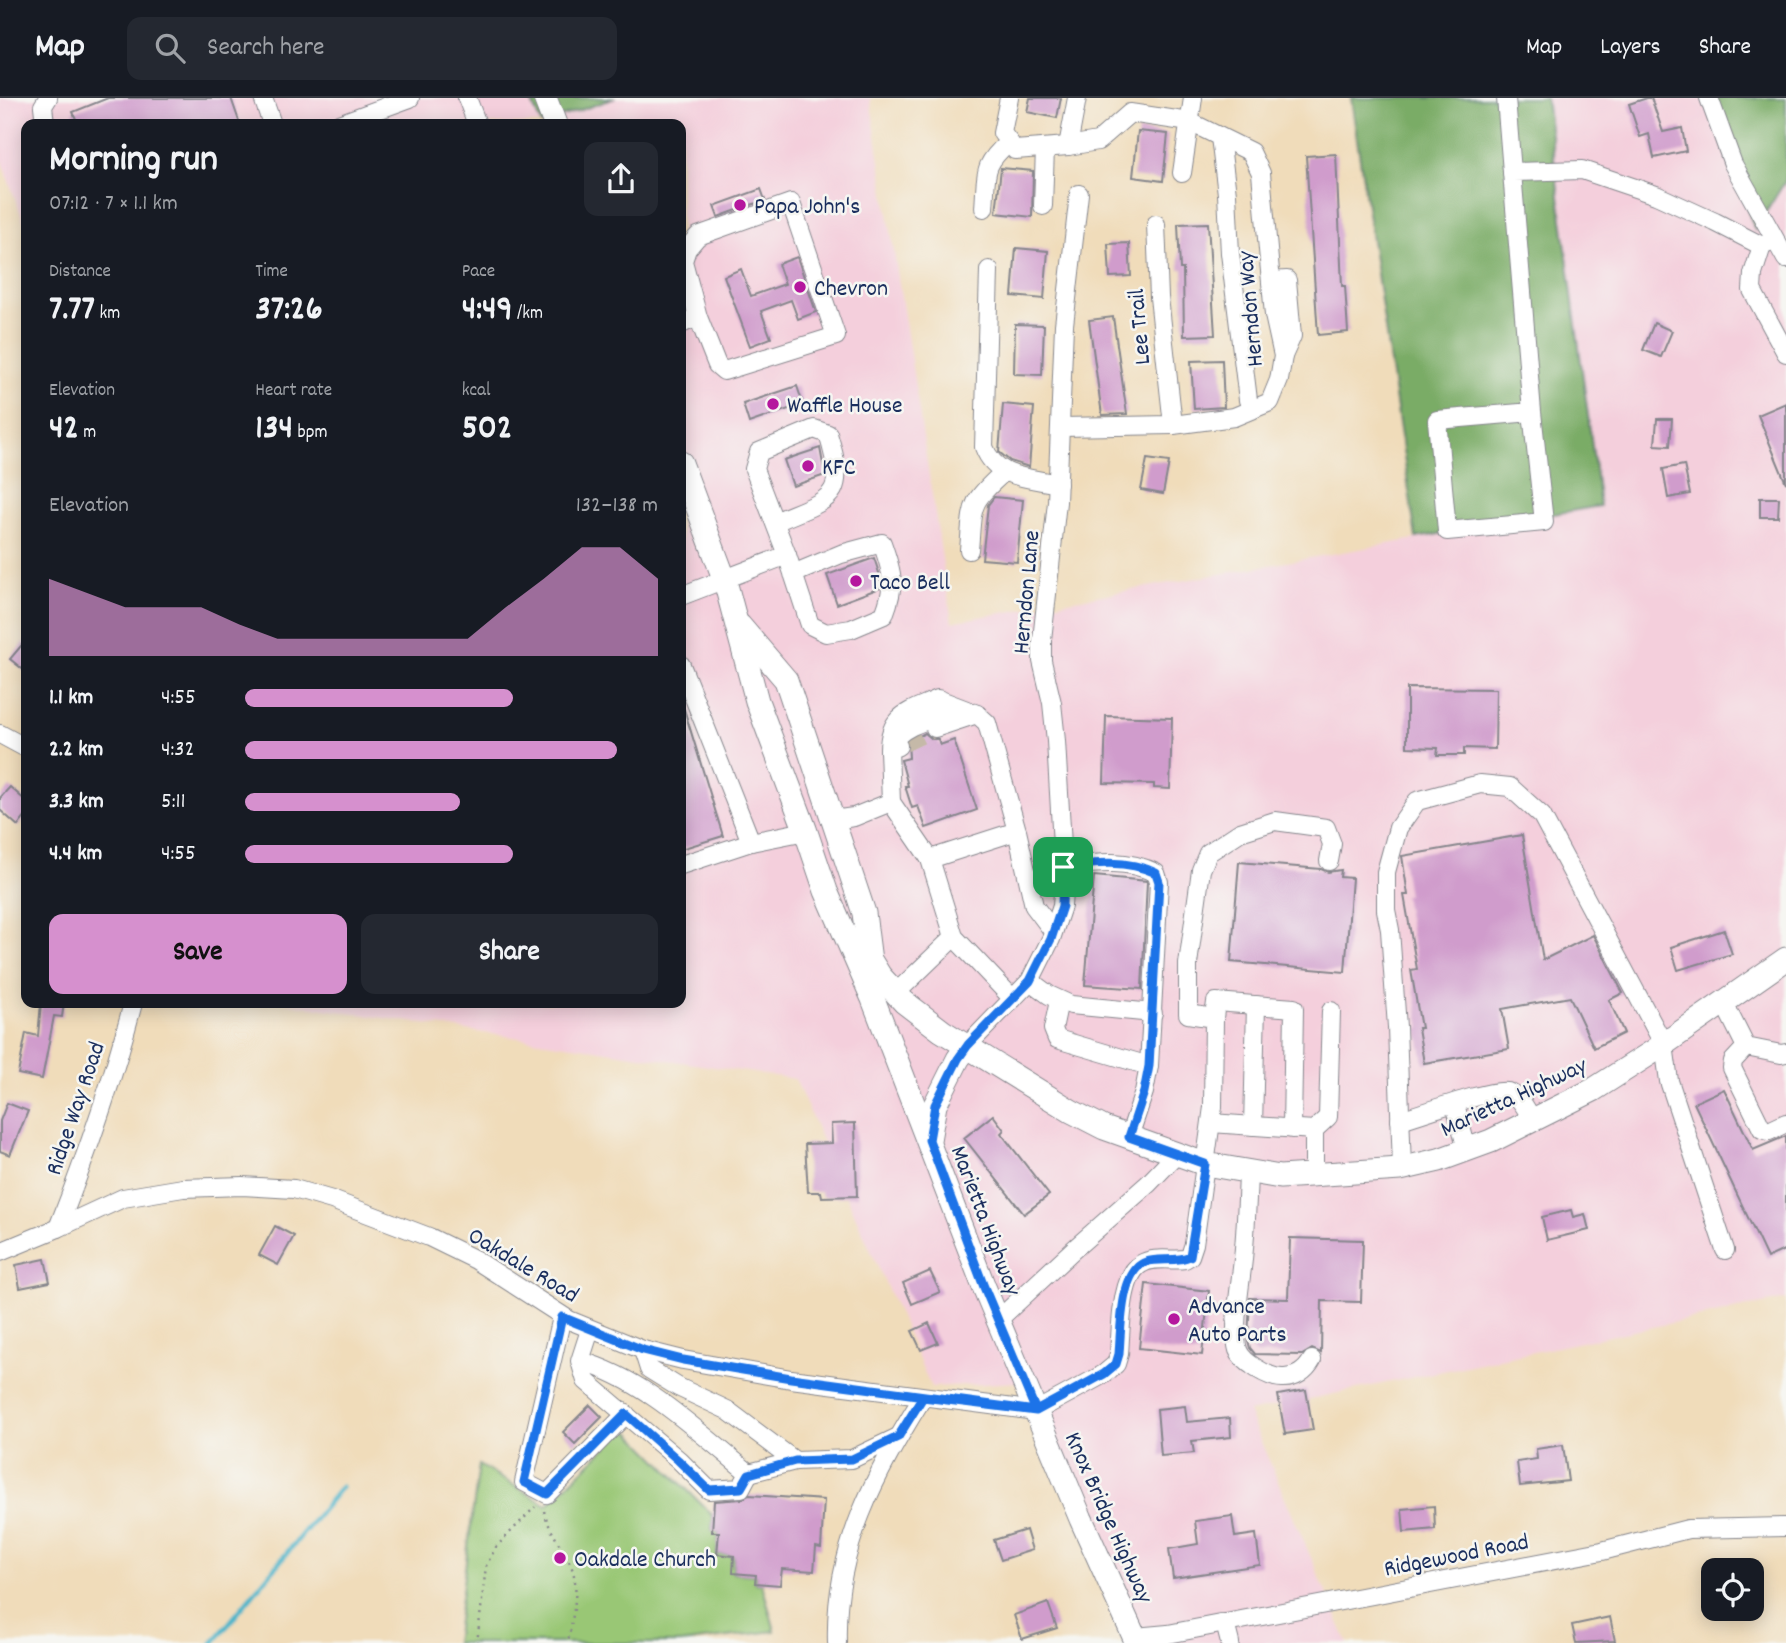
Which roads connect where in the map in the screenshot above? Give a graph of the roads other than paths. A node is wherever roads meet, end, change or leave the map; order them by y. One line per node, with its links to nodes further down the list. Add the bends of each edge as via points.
1 (48, 98): 12 (street, via 43,106)
2 (263, 98): 13 (street)
3 (410, 98): 14 (street)
4 (467, 98): 15 (street)
5 (545, 98): 16 (main road)
6 (1009, 98): 19 (street, via 1002,132)
7 (1077, 98): 20 (street)
8 (1193, 98): 17 (street)
9 (1506, 98): 22 (street)
10 (1709, 98): 28 (street)
11 (1131, 106): 17 (street); 20 (street, via 1098,141)
12 (44, 119)
13 (270, 119)
14 (353, 119)
15 (475, 119)
16 (553, 119)
17 (1190, 122): 18 (street, Herndon Way); 23 (street)
18 (1220, 137): 36 (street); 36 (street, Herndon Way, via 1251,152 1261,173 1274,316 1283,356 1270,402)
19 (1009, 142): 21 (street, via 1015,150); 26 (street, via 992,156 988,166)
20 (1068, 146): 21 (street)
21 (1045, 148): 25 (street)
22 (1512, 172): 28 (street, via 1582,170 1656,195); 37 (street)
23 (1182, 173)
24 (1079, 194): 39 (street, Herndon Lane, via 1064,325)
25 (1043, 206)
26 (984, 208)
27 (1156, 224): 38 (street, Lee Trail)
28 (1768, 243): 30 (street); 35 (street, via 1753,274 1752,290)
29 (686, 252): 33 (street, via 698,236 791,203 836,335 724,371 717,365)
30 (1786, 259)
31 (989, 270): 40 (street, via 984,447 989,461)
32 (686, 272): 33 (street)
33 (698, 317): 34 (street)
34 (686, 322)
35 (1786, 353)
36 (1252, 410): 38 (street, Herndon Way, via 1234,417)
37 (1532, 411): 37 (street, via 1544,522 1447,531 1437,420)
38 (1173, 425): 39 (street, Herndon Way)
39 (1061, 427): 42 (street, Herndon Lane)
40 (1004, 472): 42 (street); 44 (street, via 974,503)
41 (686, 476): 47 (main road, Marietta Highway)
42 (1058, 484): 63 (street, Herndon Lane, via 1042,661 1056,741)
43 (775, 522): 43 (street, via 754,469 759,452 814,429 828,434 837,461 836,484 828,499); 45 (street)
44 (969, 550)
45 (787, 555): 46 (street); 47 (street)
46 (793, 574): 46 (street, via 810,625 827,634 884,615 893,592 882,544 841,554)
47 (725, 581): 48 (street); 49 (main road, Marietta Highway)
48 (686, 594)
49 (736, 621): 56 (main road, Marietta Highway, via 786,680); 57 (main road, Marietta Highway, via 757,701)
50 (686, 678): 59 (street)
51 (976, 714): 52 (street); 55 (street, via 953,713 931,719 893,738 897,747); 58 (street, via 987,723)
52 (935, 729)
53 (0, 734): 54 (street)
54 (21, 745)
55 (891, 802): 56 (street); 60 (street)
56 (833, 820): 68 (main road, Marietta Highway, via 864,913)
57 (806, 831): 59 (street); 64 (main road, Marietta Highway)
58 (1017, 831): 60 (street); 65 (street, via 1034,906)
59 (751, 842): 62 (street)
60 (930, 859): 66 (street)
61 (1329, 861): 78 (street, via 1332,844 1325,828 1275,821 1240,832 1208,853 1201,870 1188,964 1188,1014)
62 (686, 864)
63 (1063, 867): 65 (street, Herndon Lane, via 1062,906); 77 (street, via 1113,862 1156,873)
64 (826, 891): 68 (main road, Marietta Highway); 93 (main road, Marietta Highway)
65 (1053, 931): 69 (street, Herndon Lane)
66 (954, 937): 70 (street); 71 (street)
67 (1786, 959): 73 (main road, Marietta Highway)
68 (870, 961): 70 (main road, Marietta Highway)
69 (1030, 981): 71 (street, Herndon Lane); 72 (street)
70 (896, 993): 79 (main road, Marietta Highway, via 942,1031)
71 (1013, 999): 79 (street, Herndon Lane)
72 (1059, 1001): 77 (street); 83 (street, via 1053,1029 1057,1039)
73 (1724, 1003): 80 (main road, Marietta Highway); 81 (street)
74 (1256, 1005): 78 (street, via 1216,1002); 89 (street); 90 (street, via 1294,1008)
75 (132, 1008): 100 (street, Ridge Way Road, via 102,1111)
76 (1331, 1011): 91 (street, via 1328,1117)
77 (1153, 1013): 83 (street)
78 (1214, 1018): 87 (street)
79 (968, 1045): 92 (main road, Marietta Highway, via 1071,1111); 93 (main road, via 935,1105)
80 (1664, 1045): 85 (street, via 1542,816 1510,787 1480,784 1417,801 1398,828 1386,872); 86 (main road, Marietta Highway); 101 (street, via 1669,1081)
81 (1746, 1047): 82 (street); 88 (street, via 1732,1061 1732,1068 1762,1129)
82 (1784, 1059)
83 (1149, 1066): 92 (street)
84 (1455, 1104): 85 (street); 86 (street, via 1506,1091 1518,1097); 94 (street)
85 (1400, 1119): 97 (street)
86 (1533, 1121): 94 (main road, Marietta Highway)
87 (1211, 1122): 89 (street); 96 (street)
88 (1786, 1124)
89 (1253, 1126): 90 (street)
90 (1292, 1129): 91 (street)
91 (1314, 1130): 99 (street)
92 (1129, 1137): 95 (main road, Marietta Highway)
93 (929, 1140): 104 (main road, Marietta Highway)
94 (1467, 1150): 97 (main road, Marietta Highway)
95 (1177, 1154): 96 (main road, Marietta Highway); 104 (street)
96 (1205, 1164): 98 (main road, Marietta Highway); 110 (street, via 1190,1256 1141,1263 1133,1271 1116,1364)
97 (1402, 1168): 99 (main road, Marietta Highway)
98 (1248, 1172): 99 (main road, Marietta Highway, via 1280,1177); 107 (street, via 1238,1349 1246,1362 1280,1378 1297,1376)
99 (1314, 1175)
100 (58, 1228): 102 (street, Oakdale Road); 103 (street, Oakdale Road, via 123,1198 183,1188 294,1189 453,1248)
101 (1725, 1250)
102 (0, 1252)
103 (562, 1317): 105 (street, Oakdale Road); 111 (street, via 524,1482 547,1494)
104 (998, 1320): 110 (main road, Marietta Highway)
105 (590, 1330): 106 (street, Oakdale Road); 108 (street)
106 (643, 1350): 109 (street, Oakdale Road, via 740,1370); 113 (street, via 649,1369 727,1410)
107 (1312, 1360)
108 (580, 1361): 111 (street, via 586,1381); 114 (street, via 598,1366 665,1406)
109 (923, 1397): 110 (street, Oakdale Road); 112 (street)
110 (1036, 1411): 117 (main road, Knox Bridge Highway)
111 (626, 1414): 114 (street, via 709,1490 741,1488)
112 (898, 1437): 113 (street, via 852,1459); 118 (street, via 877,1474 848,1548)
113 (795, 1461): 114 (street)
114 (749, 1474)
115 (1786, 1527): 116 (street, Ridgewood Road, via 1688,1529 1602,1551)
116 (1224, 1623): 117 (street, Ridgewood Road); 119 (street)
117 (1136, 1640)
118 (837, 1643)
119 (1230, 1643)

